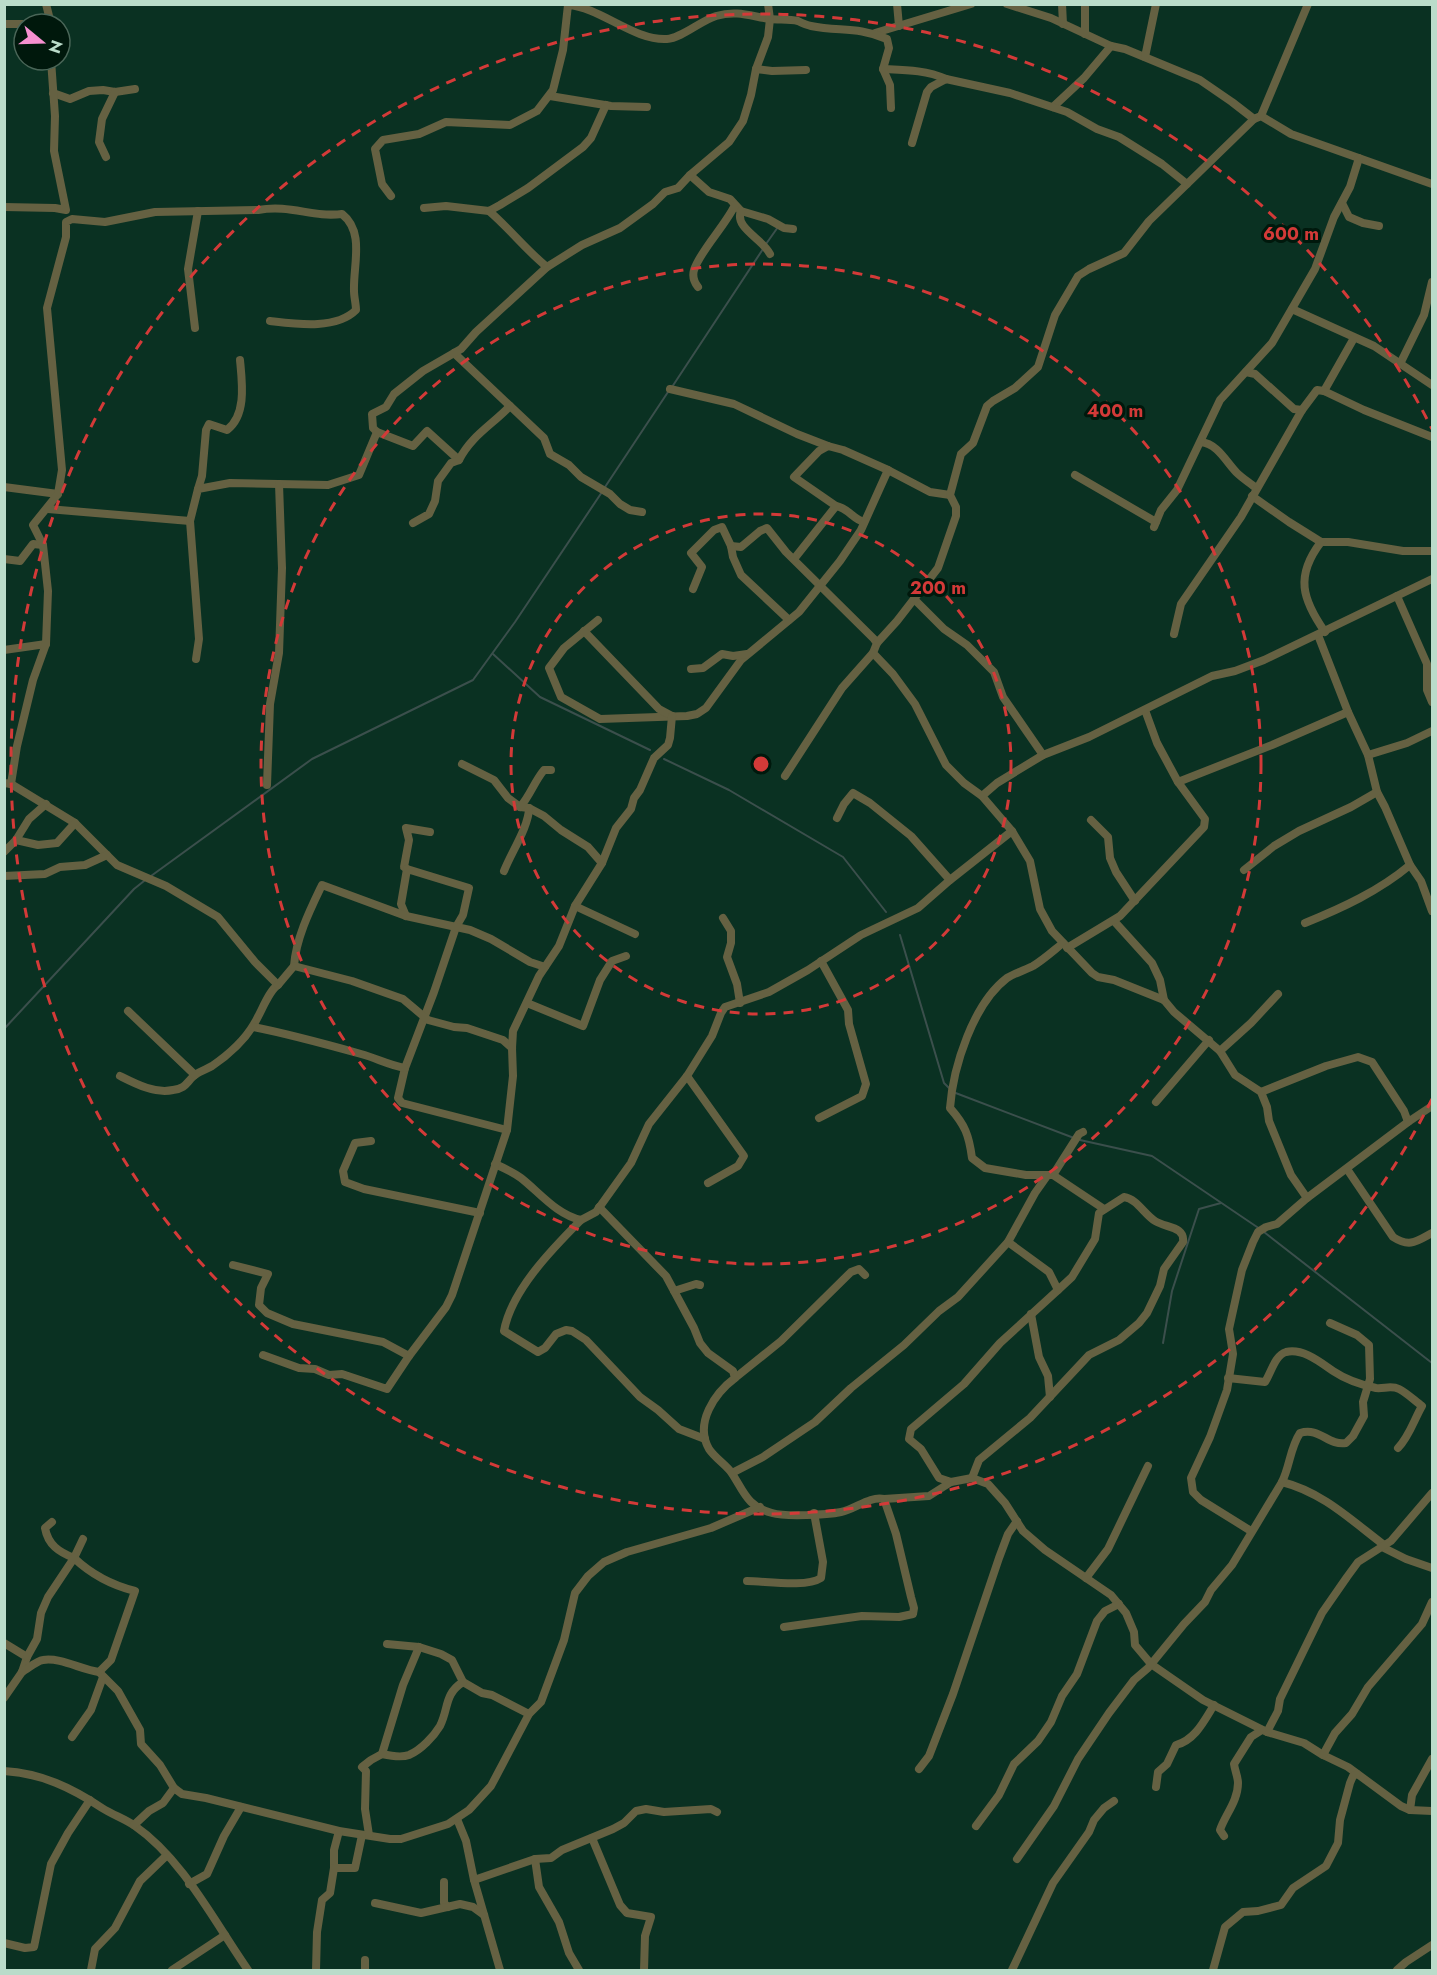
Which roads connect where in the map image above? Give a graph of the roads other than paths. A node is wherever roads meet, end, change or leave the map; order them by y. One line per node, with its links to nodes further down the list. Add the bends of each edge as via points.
1 (768, 4): 10 (street)
2 (897, 4): 12 (street)
3 (971, 4): 12 (street)
4 (1007, 4): 11 (street)
5 (1062, 4): 11 (street)
6 (1085, 4): 14 (street)
7 (1156, 4): 16 (street)
8 (1308, 4): 30 (street)
9 (568, 5): 10 (street, via 644,35 666,39 717,16 743,12); 25 (street, via 563,50)
10 (770, 19): 13 (street); 17 (street)
11 (1063, 24): 14 (street)
12 (899, 26): 13 (street)
13 (874, 33): 18 (street, via 887,39 889,48)
14 (1085, 34): 15 (street)
15 (1111, 46): 16 (street); 28 (street)
16 (1145, 57): 30 (street, via 1200,80)
17 (756, 69): 19 (street); 34 (street, via 739,129)
18 (883, 69): 21 (street, via 911,70); 29 (street, via 890,85)
19 (806, 70)
20 (52, 72): 24 (street)
21 (946, 79): 28 (street); 31 (street, via 927,92)
22 (135, 89): 23 (street)
23 (115, 92): 24 (street, via 89,91 70,99); 32 (street, via 102,119 99,142)
24 (53, 93): 42 (street, via 54,151)
25 (550, 96): 26 (street); 37 (street, via 537,111 510,125 446,122 419,134 383,140 375,149 382,184)
26 (606, 105): 27 (street); 44 (street, via 583,147)
27 (647, 107)
28 (1053, 107): 35 (street, via 1119,137)
29 (891, 108)
30 (1257, 118): 33 (street); 35 (street)
31 (912, 143)
32 (106, 157)
33 (1359, 158): 36 (street); 38 (street)
34 (690, 175): 41 (street); 49 (street, via 678,188 665,192 620,228)
35 (1188, 184): 77 (street, via 1149,221 1124,253 1078,276 1055,315 1038,367 987,406 973,443 961,454)
36 (1432, 184)
37 (391, 196)
38 (1342, 203): 46 (street, via 1348,217); 52 (street, via 1315,269)
39 (4, 207): 42 (street)
40 (424, 208): 44 (street, via 446,206)
41 (738, 208): 47 (street); 48 (street, via 740,223); 51 (street, via 694,270 693,280)
42 (66, 210): 45 (street)
43 (198, 211): 45 (street, via 156,212 105,222); 53 (street, via 275,207 342,214 350,220 357,242 356,310 320,326); 54 (street, via 188,269)
44 (489, 211): 49 (street)
45 (72, 219): 76 (street, via 66,222 66,237 47,308 62,470)
46 (1379, 226)
47 (793, 229)
48 (770, 254)
49 (547, 267): 56 (street)
50 (1432, 282): 58 (street, via 1424,315)
51 (698, 287)
52 (1292, 309): 55 (street); 59 (street, via 1272,343)
53 (270, 321)
54 (195, 328)
55 (1354, 338): 58 (street); 62 (street)
56 (454, 353): 63 (street); 65 (street, via 423,370 394,394 386,406 372,414)
57 (240, 360): 74 (street, via 239,416 227,430 209,424)
58 (1401, 364): 60 (street)
59 (1246, 372): 64 (street, via 1255,374 1294,409); 67 (street, via 1220,400)
60 (1432, 385)
61 (670, 389): 68 (street, via 734,404)
62 (1324, 391): 64 (street, via 1317,390); 66 (street)
63 (510, 406): 69 (street, via 464,448); 80 (street, via 544,438 550,454 620,504)
64 (1302, 410): 75 (street)
65 (377, 432): 69 (street, via 413,446 427,431); 72 (street, via 358,475 328,485)
66 (1432, 437)
67 (1201, 442): 71 (street, via 1155,525); 75 (street, via 1214,447)
68 (828, 446): 70 (street); 78 (street, via 794,477)
69 (459, 460): 83 (street, via 451,463 438,481 429,514)
70 (888, 470): 77 (street, via 930,492); 82 (street)
71 (1075, 475)
72 (279, 484): 74 (street, via 230,483); 119 (street, via 279,653 270,704)
73 (4, 487): 76 (street)
74 (198, 489): 81 (street)
75 (1254, 492): 84 (street, via 1288,522); 98 (street, via 1225,543 1181,604)
76 (58, 494): 79 (street)
77 (950, 495): 94 (street, via 956,516 946,546 938,568)
78 (836, 506): 82 (street); 89 (street)
79 (48, 509): 81 (street); 85 (street, via 33,525)
80 (642, 512)
81 (190, 521): 105 (street, via 199,639)
82 (864, 522): 91 (street)
83 (413, 523)
84 (1322, 542): 87 (street); 99 (street, via 1305,572 1304,590)
85 (43, 545): 88 (street, via 33,544 20,561); 101 (street, via 48,591)
86 (731, 546): 89 (street, via 741,547 767,528); 92 (street, via 719,527 695,547 691,553 702,567); 96 (street, via 741,575)
87 (1432, 551)
88 (4, 559)
89 (794, 559): 91 (street)
90 (1432, 579): 93 (street)
91 (820, 586): 96 (street); 100 (street)
92 (693, 589)
93 (1397, 596): 99 (street); 107 (street, via 1427,664 1427,690)
94 (914, 599): 100 (street); 112 (street, via 994,672 1003,696)
95 (598, 620): 97 (street)
96 (789, 620): 104 (street)
97 (584, 631): 110 (street, via 659,709); 110 (street, via 549,668 561,697 600,719)
98 (1174, 634)
99 (1321, 634): 108 (street, via 1235,671 1212,676); 109 (street)
100 (877, 643): 103 (street)
101 (46, 644): 102 (street); 118 (street, via 30,691)
102 (4, 650)
103 (873, 653): 116 (street, via 842,688); 121 (street, via 915,704 946,765)
104 (748, 654): 106 (street, via 722,654 703,668); 110 (street, via 706,708 697,714)
105 (196, 659)
106 (691, 669)
107 (1432, 702)
108 (1145, 710): 112 (street); 117 (street)
109 (1348, 712): 113 (street); 117 (street)
110 (672, 717): 132 (street, via 668,745 654,758)
111 (1432, 731): 113 (street)
112 (1043, 755): 121 (street)
113 (1368, 755): 120 (street)
114 (462, 764): 123 (street, via 494,780 508,798)
115 (551, 770): 123 (street, via 540,774)
116 (784, 776)
117 (1178, 782): 139 (street, via 1205,819 1204,827)
118 (8, 783): 122 (street)
119 (267, 785)
120 (1377, 792): 133 (street); 135 (street, via 1299,831)
121 (982, 796): 127 (street)
122 (46, 804): 126 (street); 129 (street, via 29,819)
123 (524, 808): 132 (street, via 588,847); 136 (street, via 529,814)
124 (837, 818): 138 (street, via 853,793 911,836)
125 (1091, 820): 139 (street, via 1108,837 1110,858)
126 (75, 823): 129 (street, via 57,843 38,845); 131 (street)
127 (1012, 831): 138 (street); 148 (street, via 1030,861 1040,909)
128 (430, 832): 134 (street, via 406,828)
129 (16, 840): 130 (street)
130 (4, 852)
131 (107, 855): 137 (street, via 85,865 60,867 45,874); 153 (street, via 117,866 166,886 218,917)
132 (602, 863): 140 (street)
133 (1410, 865): 141 (street, via 1421,881); 145 (street, via 1353,902)
134 (407, 869): 142 (street, via 401,904); 146 (street, via 469,888)
135 (1244, 870)
136 (504, 871)
137 (4, 876)
138 (950, 880): 150 (street, via 918,908 861,934)
139 (1135, 901): 144 (street)
140 (575, 906): 147 (street); 152 (street)
141 (1432, 911)
142 (406, 916): 146 (street); 151 (street, via 322,885 296,951)
143 (723, 918): 157 (street, via 731,931 727,957)
144 (1114, 921): 148 (street); 155 (street, via 1152,963)
145 (1305, 923)
146 (456, 927): 152 (street, via 491,939); 159 (street)
147 (635, 934)
148 (1065, 946): 155 (street, via 1098,977); 178 (street, via 1007,978 982,1005 964,1047 950,1099 950,1108 970,1137 972,1158 985,1168)
149 (626, 956): 156 (street, via 612,961 600,980 583,1026)
150 (821, 961): 157 (street, via 769,992); 171 (street, via 848,1010 866,1084 862,1096)
151 (294, 966): 153 (street); 159 (street, via 403,999)
152 (545, 968): 156 (street)
153 (278, 985): 160 (street)
154 (1278, 994): 163 (street)
155 (1164, 1000): 161 (street)
156 (527, 1003): 162 (street, via 513,1031)
157 (740, 1003): 167 (street, via 725,1007)
158 (129, 1011): 165 (street)
159 (425, 1016): 162 (street, via 503,1040); 164 (street)
160 (253, 1027): 164 (street); 165 (street, via 225,1056)
161 (1209, 1040): 163 (street); 169 (street)
162 (512, 1048): 173 (street)
163 (1220, 1051): 168 (street, via 1235,1075)
164 (405, 1068): 173 (street, via 398,1098 402,1103)
165 (195, 1075): 166 (street, via 187,1086 172,1091 141,1087)
166 (120, 1076)
167 (687, 1076): 179 (street, via 744,1156 738,1166); 181 (street, via 649,1124 631,1163)
168 (1261, 1092): 172 (street, via 1358,1057 1372,1062); 180 (street, via 1291,1175)
169 (1156, 1102)
170 (1432, 1107): 172 (street)
171 (819, 1118)
172 (1408, 1122): 177 (street)
173 (507, 1130): 176 (street)
174 (1083, 1132): 178 (street)
175 (371, 1142): 183 (street, via 355,1143 344,1171 345,1182)
176 (495, 1164): 183 (street); 184 (street, via 519,1176 554,1206)
177 (1347, 1168): 180 (street); 185 (street, via 1393,1238 1413,1243)
178 (1050, 1175): 182 (street); 186 (street)
179 (708, 1183)
180 (1307, 1198): 197 (street, via 1277,1224 1258,1232 1253,1242 1242,1270 1229,1329 1233,1354)
181 (599, 1207): 184 (street); 191 (street, via 666,1276)
182 (1104, 1209): 190 (street, via 1099,1213 1095,1239 1072,1277); 199 (street, via 1124,1197 1130,1198 1153,1220 1178,1229 1184,1242 1164,1269 1160,1286 1139,1323 1119,1340 1089,1355)
183 (480, 1213): 195 (street, via 446,1307)
184 (581, 1220): 200 (street, via 519,1294 504,1331 538,1352 556,1334 572,1331 679,1429)
185 (1432, 1233)
186 (1008, 1242): 190 (street, via 1049,1272); 203 (street, via 958,1297 815,1422 772,1452)
187 (234, 1265): 195 (street, via 268,1274 259,1305 267,1314 293,1324 383,1342)
188 (865, 1275): 196 (street, via 859,1269 851,1272 781,1341)
189 (700, 1285): 191 (street)
190 (1058, 1290): 192 (street)
191 (674, 1291): 196 (street, via 700,1343 733,1371)
192 (1031, 1314): 199 (street); 205 (street, via 964,1384 911,1429 909,1439 921,1449 939,1478)
193 (1330, 1323): 198 (street, via 1369,1345)
194 (263, 1355): 195 (street, via 299,1368 342,1374 387,1389)
195 (410, 1356)
196 (735, 1378): 200 (street, via 705,1417)
197 (1228, 1378): 198 (street, via 1265,1382 1279,1356 1297,1352); 213 (street, via 1210,1437 1191,1478 1193,1492)
198 (1369, 1386): 201 (street, via 1399,1389 1422,1406); 206 (street, via 1363,1402 1364,1416 1353,1436 1341,1444 1314,1432 1300,1433)
199 (1050, 1396): 204 (street, via 979,1460)
200 (705, 1439): 203 (street)
201 (1398, 1449)
202 (1148, 1466): 218 (street, via 1108,1549)
203 (732, 1473): 209 (street, via 746,1498)
204 (972, 1478): 205 (street); 211 (street, via 988,1484)
205 (951, 1482): 208 (street, via 929,1496)
206 (1282, 1482): 213 (street); 215 (street, via 1303,1487 1337,1508)
207 (1432, 1493): 215 (street)
208 (884, 1499): 210 (street, via 841,1512); 222 (street, via 912,1597 912,1614 862,1616)
209 (760, 1507): 210 (street, via 785,1516); 233 (street, via 711,1528 627,1552 604,1562 588,1576 575,1593 564,1640 541,1702)
210 (814, 1513): 219 (street, via 823,1562 821,1578 800,1583)
211 (1017, 1521): 218 (street, via 1023,1532); 239 (street, via 999,1558 929,1756)
212 (52, 1522): 216 (street, via 45,1528 47,1539)
213 (1251, 1531): 227 (street, via 1205,1602)
214 (83, 1539): 216 (street)
215 (1383, 1546): 217 (street); 234 (street, via 1358,1562 1322,1613 1280,1699 1278,1711)
216 (74, 1558): 226 (street, via 48,1597 37,1639); 229 (street, via 103,1580 135,1591 111,1660)
217 (1432, 1568)
218 (1086, 1578): 221 (street)
219 (747, 1581)
220 (1432, 1602): 237 (street, via 1422,1624 1368,1687)
221 (1119, 1604): 227 (street, via 1134,1632 1135,1645); 252 (street, via 1105,1611 1097,1621 1077,1674 1051,1722 1014,1764 999,1795)
222 (784, 1627)
223 (4, 1643): 226 (street)
224 (387, 1644): 225 (street)
225 (419, 1647): 230 (street, via 452,1660); 236 (street)
226 (27, 1657): 228 (street)
227 (1151, 1664): 232 (street); 259 (street, via 1124,1692 1092,1738 1054,1806)
228 (22, 1672): 229 (street, via 42,1660); 231 (street)
229 (101, 1674): 235 (street, via 91,1710); 243 (street, via 118,1691 140,1730 141,1744)
230 (463, 1682): 233 (street); 236 (street, via 452,1689 440,1726 428,1741 409,1755)
231 (4, 1698)
232 (1214, 1705): 234 (street); 242 (street, via 1200,1728 1185,1743 1176,1745 1167,1764 1158,1772)
233 (530, 1714): 250 (street, via 491,1786)
234 (1264, 1731): 237 (street, via 1304,1743); 255 (street, via 1251,1737 1234,1764 1238,1789 1220,1830)
235 (72, 1737)
236 (382, 1754): 254 (street, via 362,1767 366,1771)
237 (1323, 1755): 241 (street)
238 (1432, 1759): 247 (street, via 1412,1795)
239 (919, 1769)
240 (4, 1771): 244 (street, via 53,1781)
241 (1357, 1774): 247 (street); 280 (street, via 1350,1783 1338,1843 1326,1866 1293,1888 1281,1905 1244,1912 1225,1927)
242 (1156, 1787)
243 (174, 1788): 246 (street, via 182,1794); 251 (street, via 163,1803)
244 (90, 1800): 251 (street); 268 (street, via 51,1864 34,1947)
245 (1114, 1801): 279 (street, via 1094,1820 1053,1883)
246 (242, 1807): 253 (street); 263 (street, via 207,1874)
247 (1410, 1810): 248 (street)
248 (1432, 1811)
249 (717, 1812): 256 (street, via 636,1811 624,1823)
250 (457, 1819): 254 (street, via 401,1839); 261 (street)
251 (134, 1825): 257 (street)
252 (976, 1826)
253 (339, 1831): 254 (street); 260 (street)
254 (366, 1835): 260 (street, via 355,1868)
255 (1224, 1836)
256 (592, 1838): 258 (street, via 551,1858); 278 (street, via 620,1905 627,1913 651,1917 645,1936)
257 (167, 1855): 263 (street); 271 (street, via 140,1881 115,1929 95,1949)
258 (535, 1859): 261 (street); 277 (street, via 539,1887 559,1922)
259 (1017, 1859)
260 (334, 1868): 274 (street, via 330,1893 319,1909)
261 (474, 1880): 266 (street)
262 (444, 1882): 265 (street, via 444,1903)
263 (189, 1884): 267 (street)
264 (375, 1903): 265 (street, via 421,1913)
265 (448, 1907): 266 (street, via 466,1905)
266 (485, 1916): 276 (street)
267 (225, 1935): 272 (street); 273 (street)
268 (4, 1943)
269 (1432, 1946): 281 (street)
270 (365, 1960): 275 (street)
271 (91, 1971)
272 (172, 1971)
273 (248, 1971)
274 (316, 1971)
275 (365, 1971)
276 (500, 1971)
277 (579, 1971)
278 (644, 1971)
279 (1012, 1971)
280 (1213, 1971)
281 (1397, 1971)

